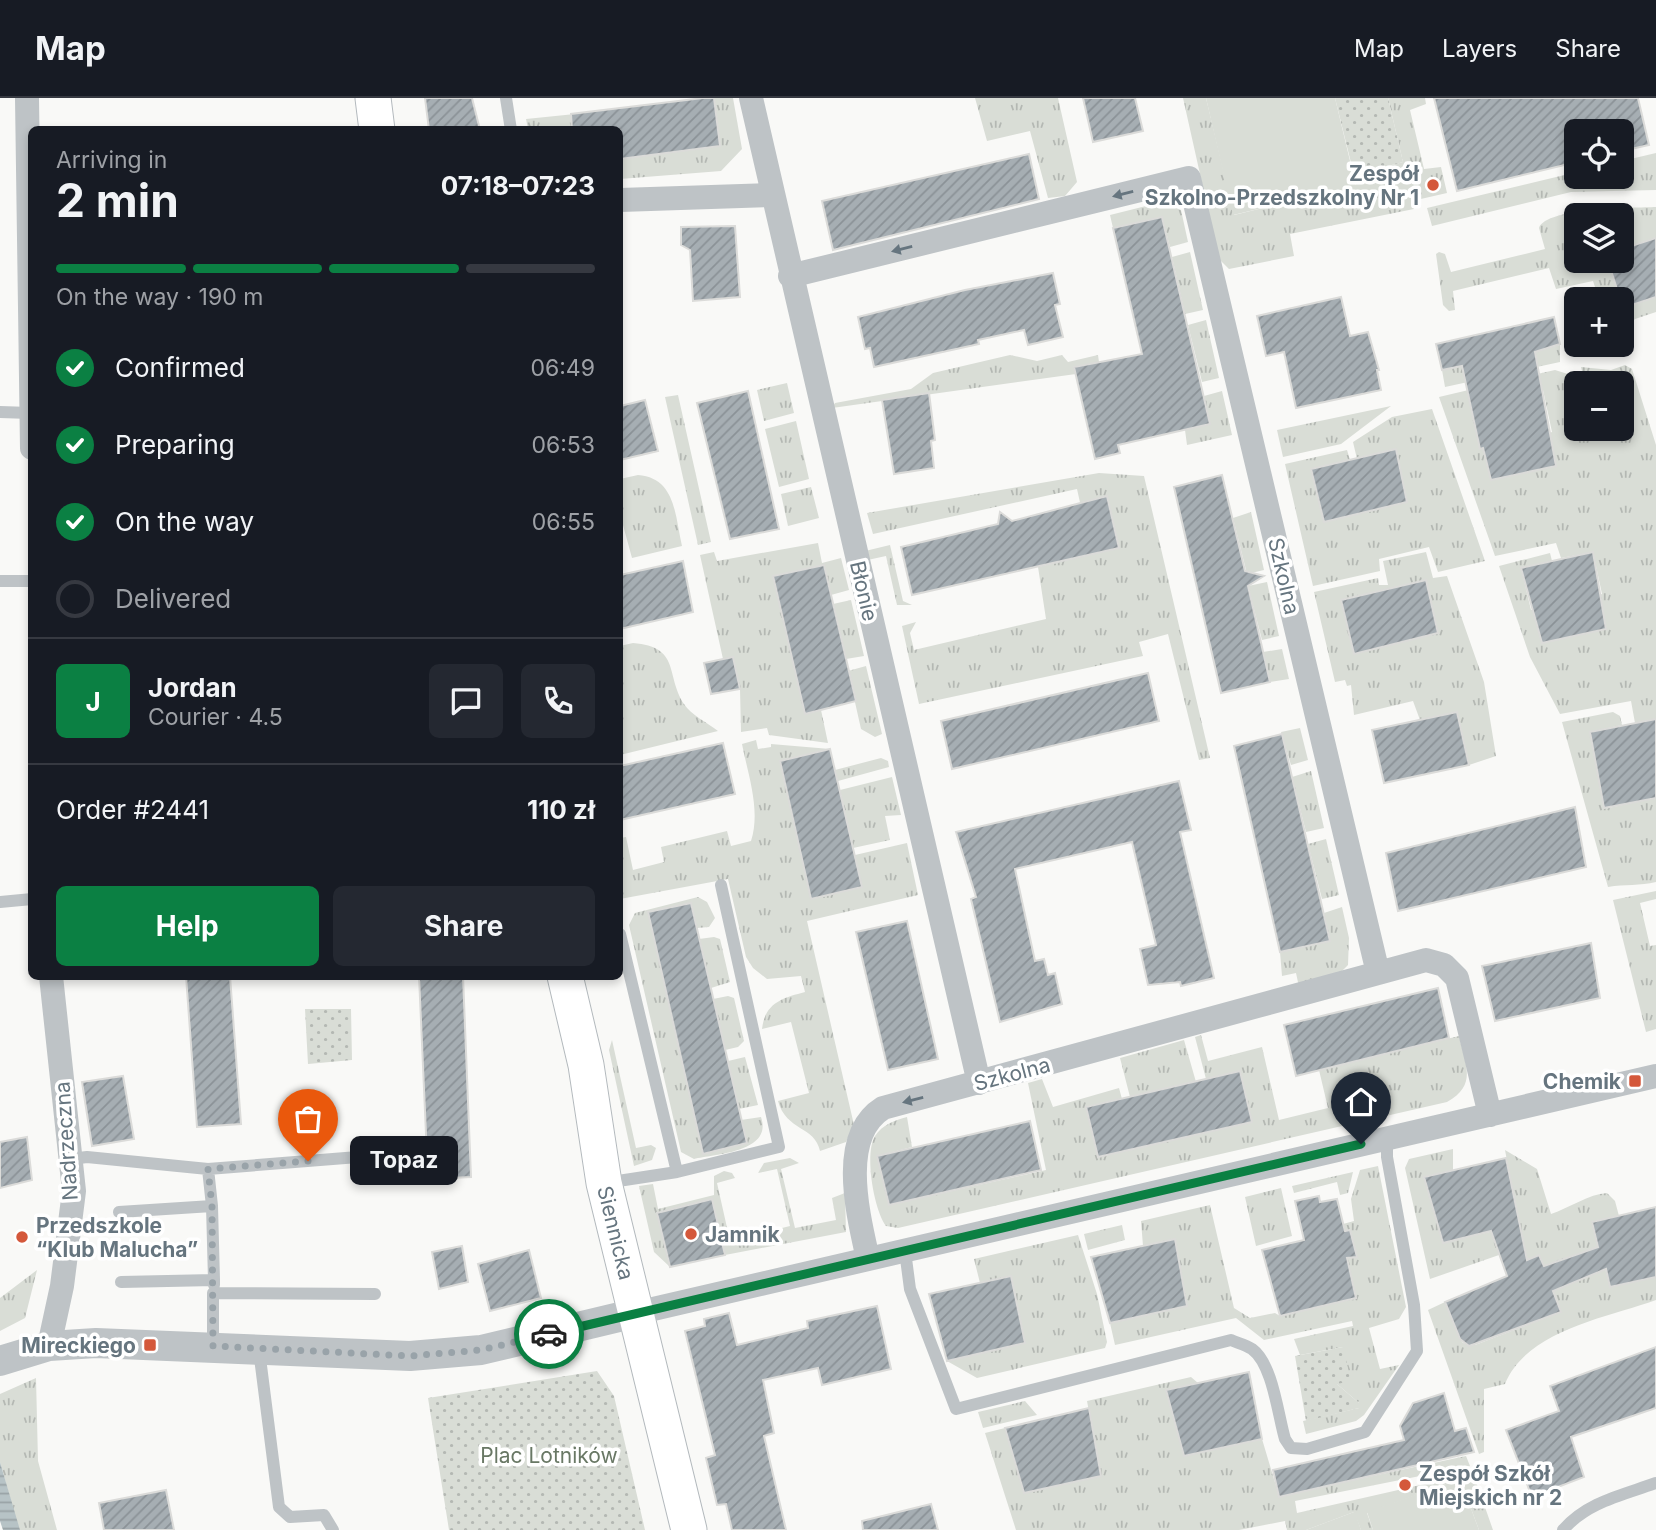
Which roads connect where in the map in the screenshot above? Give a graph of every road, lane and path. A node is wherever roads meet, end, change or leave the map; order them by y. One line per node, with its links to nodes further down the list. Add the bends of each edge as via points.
1 (27, 98): 8 (street)
2 (373, 98): 5 (main road)
3 (506, 98): 6 (lane)
4 (751, 98): 7 (street, Błonie)
5 (376, 126)
6 (510, 126)
7 (772, 195): 9 (street); 10 (street, Błonie)
8 (28, 198)
9 (623, 201)
10 (790, 276): 19 (street, Szkolna, one-way to 10, via 1189,178); 23 (street, Błonie)
11 (28, 398): 12 (lane)
12 (0, 412)
13 (0, 580): 14 (lane)
14 (28, 581)
15 (721, 885): 29 (lane, via 779,1147)
16 (28, 899): 17 (lane)
17 (0, 902)
18 (623, 947): 29 (lane)
19 (1378, 973): 23 (street, Szkolna); 24 (street, Szkolna, via 1426,960 1444,965 1457,978)
20 (51, 980): 27 (street, Nadrzeczna)
21 (566, 980): 30 (main road, Siennicka, via 586,1065)
22 (1656, 1076): 24 (street)
23 (979, 1083): 34 (street, Szkolna, one-way to 34, via 883,1108 863,1126 855,1160)
24 (1490, 1115): 25 (street)
25 (1387, 1139): 33 (street); 33 (lane, via 1415,1305 1418,1351 1365,1432 1307,1449 1292,1448 1285,1439 1261,1359 1231,1340 956,1409 910,1289)
26 (358, 1157): 28 (lane)
27 (71, 1159): 28 (lane); 39 (street, Nadrzeczna, via 74,1191)
28 (208, 1169): 31 (lane)
29 (677, 1172): 30 (lane)
30 (604, 1183): 38 (main road, Siennicka)
31 (212, 1206): 32 (lane); 36 (lane)
32 (119, 1212)
33 (905, 1251): 34 (street)
34 (868, 1259): 38 (street)
35 (121, 1282): 36 (lane)
36 (214, 1286): 37 (lane); 40 (lane)
37 (375, 1294)
38 (636, 1313): 41 (street, via 448,1354); 45 (main road, Siennicka)
39 (49, 1346): 40 (street); 42 (street)
40 (213, 1346): 41 (street)
41 (258, 1350): 44 (lane, via 279,1507 290,1517 324,1515)
42 (0, 1361)
43 (1656, 1483): 46 (lane, via 1596,1504)
44 (333, 1530)
45 (689, 1530)
46 (1563, 1530)

